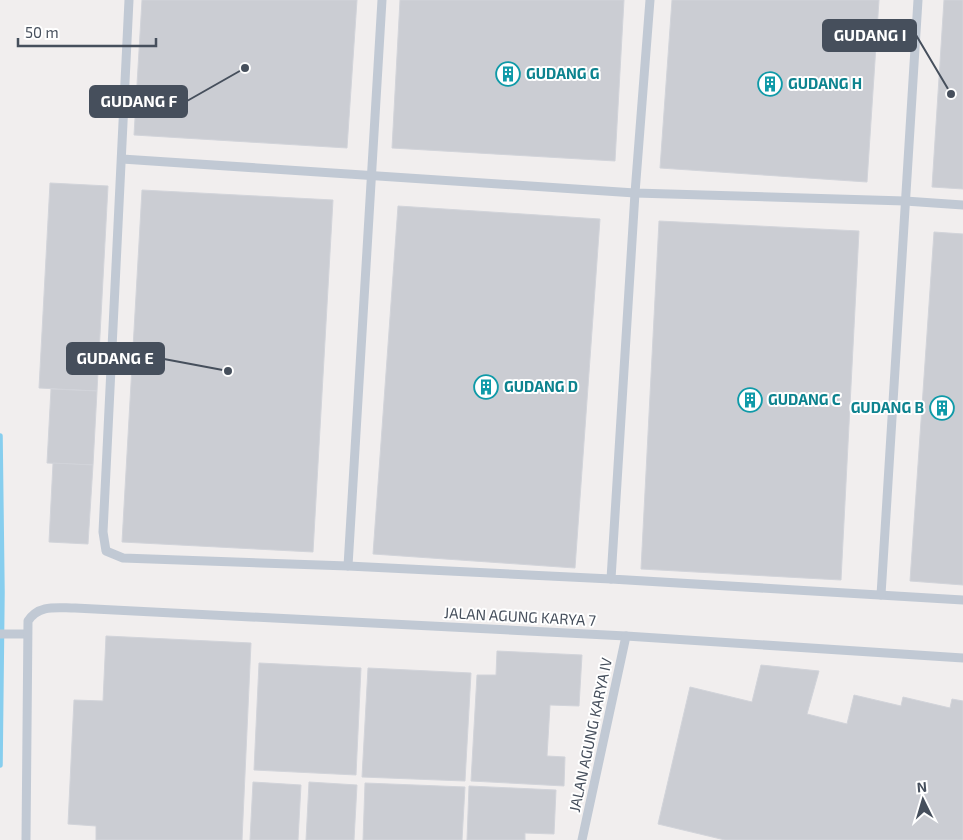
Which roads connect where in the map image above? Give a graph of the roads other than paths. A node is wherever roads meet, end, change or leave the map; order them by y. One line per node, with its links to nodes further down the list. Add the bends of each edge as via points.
1 (129, 0): 5 (lane)
2 (382, 0): 6 (lane)
3 (650, 0): 7 (lane)
4 (918, 0): 8 (lane)
5 (122, 159): 6 (lane); 10 (lane, via 103,532 106,551 123,558)
6 (371, 176): 7 (lane); 10 (lane)
7 (635, 193): 8 (lane); 11 (lane)
8 (906, 201): 9 (lane); 12 (lane)
9 (963, 205)
10 (348, 566): 11 (lane)
11 (611, 579): 12 (lane)
12 (881, 595): 13 (lane)
13 (963, 600)
14 (0, 634): 15 (lane)
15 (27, 634): 16 (lane, JALAN AGUNG KARYA 7, via 28,621 42,608 75,608); 18 (lane, JALAN AGUNG KARYA 7)
16 (626, 636): 17 (lane, JALAN AGUNG KARYA 7); 19 (lane, JALAN AGUNG KARYA IV)
17 (963, 658)
18 (26, 840)
19 (582, 840)

